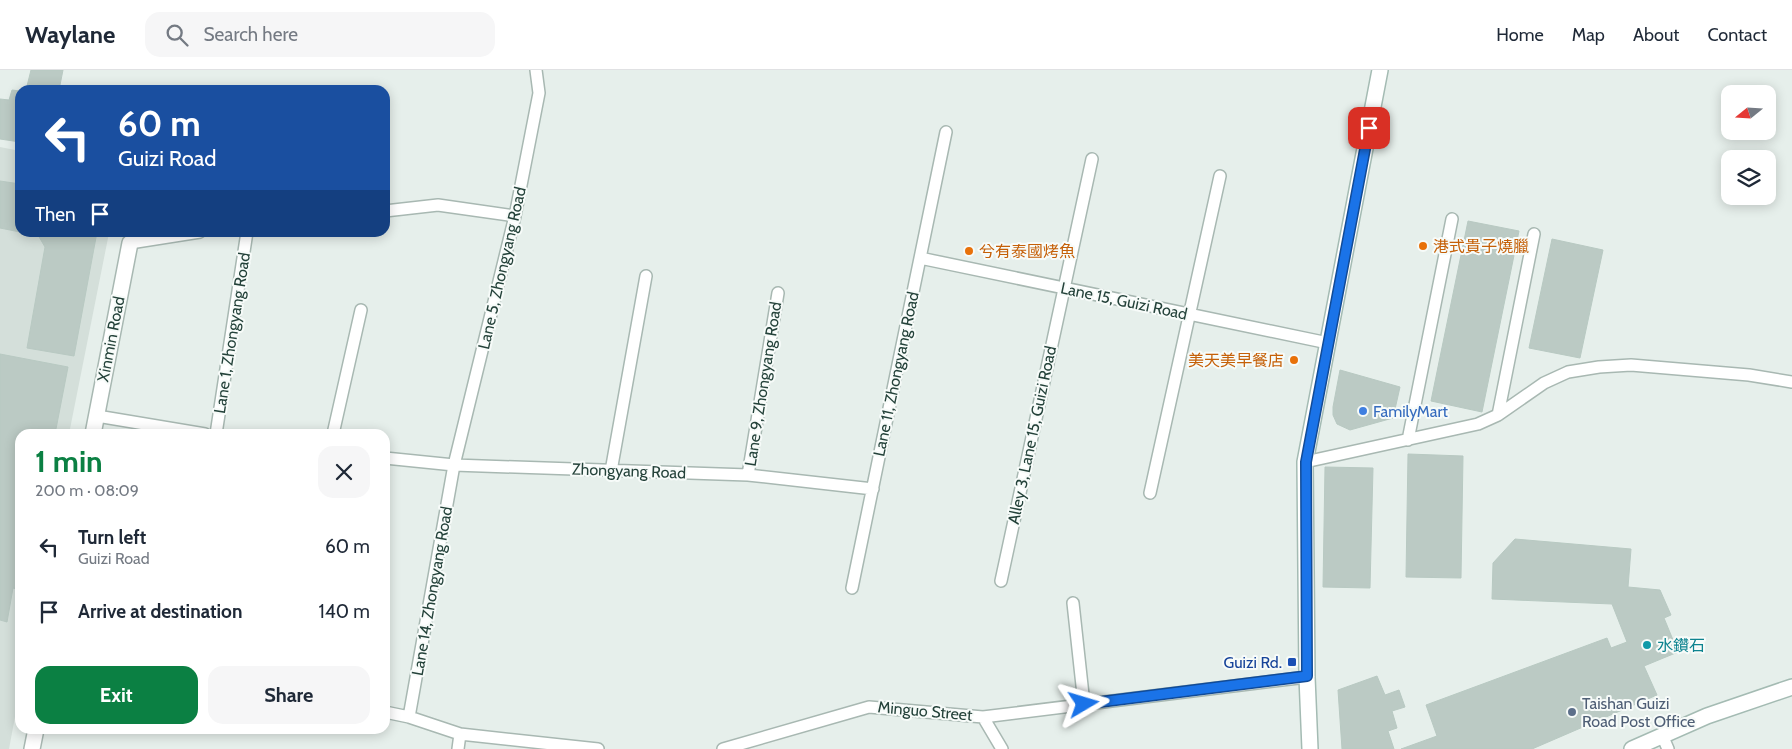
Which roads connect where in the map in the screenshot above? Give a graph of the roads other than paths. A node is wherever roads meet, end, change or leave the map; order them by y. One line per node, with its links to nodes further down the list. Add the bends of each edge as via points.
1 (536, 70): 7 (lane, Lane 5, Zhongyang Road, via 539,93)
2 (1380, 70): 19 (street)
3 (946, 132): 13 (lane, Lane 11, Zhongyang Road)
4 (1092, 159): 15 (lane, Alley 3, Lane 15, Guizi Road)
5 (1220, 176): 18 (lane)
6 (390, 211): 7 (lane, via 438,206)
7 (516, 216): 30 (lane, Lane 5, Zhongyang Road)
8 (1452, 219): 27 (lane)
9 (1534, 234): 21 (lane)
10 (168, 237): 12 (lane)
11 (246, 237): 25 (lane, Lane 1, Zhongyang Road)
12 (130, 243): 22 (street, Xinmin Road)
13 (920, 258): 15 (lane, Lane 15, Guizi Road); 33 (lane, Lane 11, Zhongyang Road)
14 (646, 276): 31 (lane)
15 (1064, 288): 18 (lane, Lane 15, Guizi Road); 35 (lane, Alley 3, Lane 15, Guizi Road)
16 (778, 293): 32 (lane, Lane 9, Zhongyang Road)
17 (361, 310): 26 (lane)
18 (1190, 314): 19 (lane, Lane 15, Guizi Road); 34 (lane)
19 (1328, 343): 29 (street)
20 (1792, 382): 21 (lane, via 1631,365 1598,366 1568,372 1544,383)
21 (1498, 415): 27 (lane, via 1478,424)
22 (97, 416): 23 (street, Xinmin Road); 24 (lane)
23 (94, 429)
24 (176, 429)
25 (217, 429)
26 (334, 429)
27 (1408, 440): 29 (lane)
28 (390, 459): 30 (lane, Zhongyang Road)
29 (1306, 462): 38 (street)
30 (454, 465): 31 (lane, Zhongyang Road); 43 (lane, Lane 14, Zhongyang Road)
31 (611, 471): 32 (lane, Zhongyang Road)
32 (748, 476): 33 (lane, Zhongyang Road)
33 (873, 489): 36 (lane, Lane 11, Zhongyang Road)
34 (1150, 493)
35 (1000, 581)
36 (852, 588)
37 (1074, 603): 40 (lane)
38 (1307, 676): 40 (lane, Minguo Street); 52 (street)
39 (1792, 687): 46 (street, via 1706,716)
40 (1084, 704): 42 (lane, Minguo Street)
41 (390, 713): 43 (lane)
42 (983, 716): 50 (lane, Minguo Street, via 869,707); 51 (lane)
43 (409, 717): 45 (lane)
44 (35, 734): 47 (street)
45 (460, 734): 48 (lane); 49 (lane)
46 (1665, 742): 53 (street)
47 (32, 749)
48 (458, 749)
49 (598, 749)
50 (723, 749)
51 (1002, 749)
52 (1310, 749)
53 (1632, 749)

